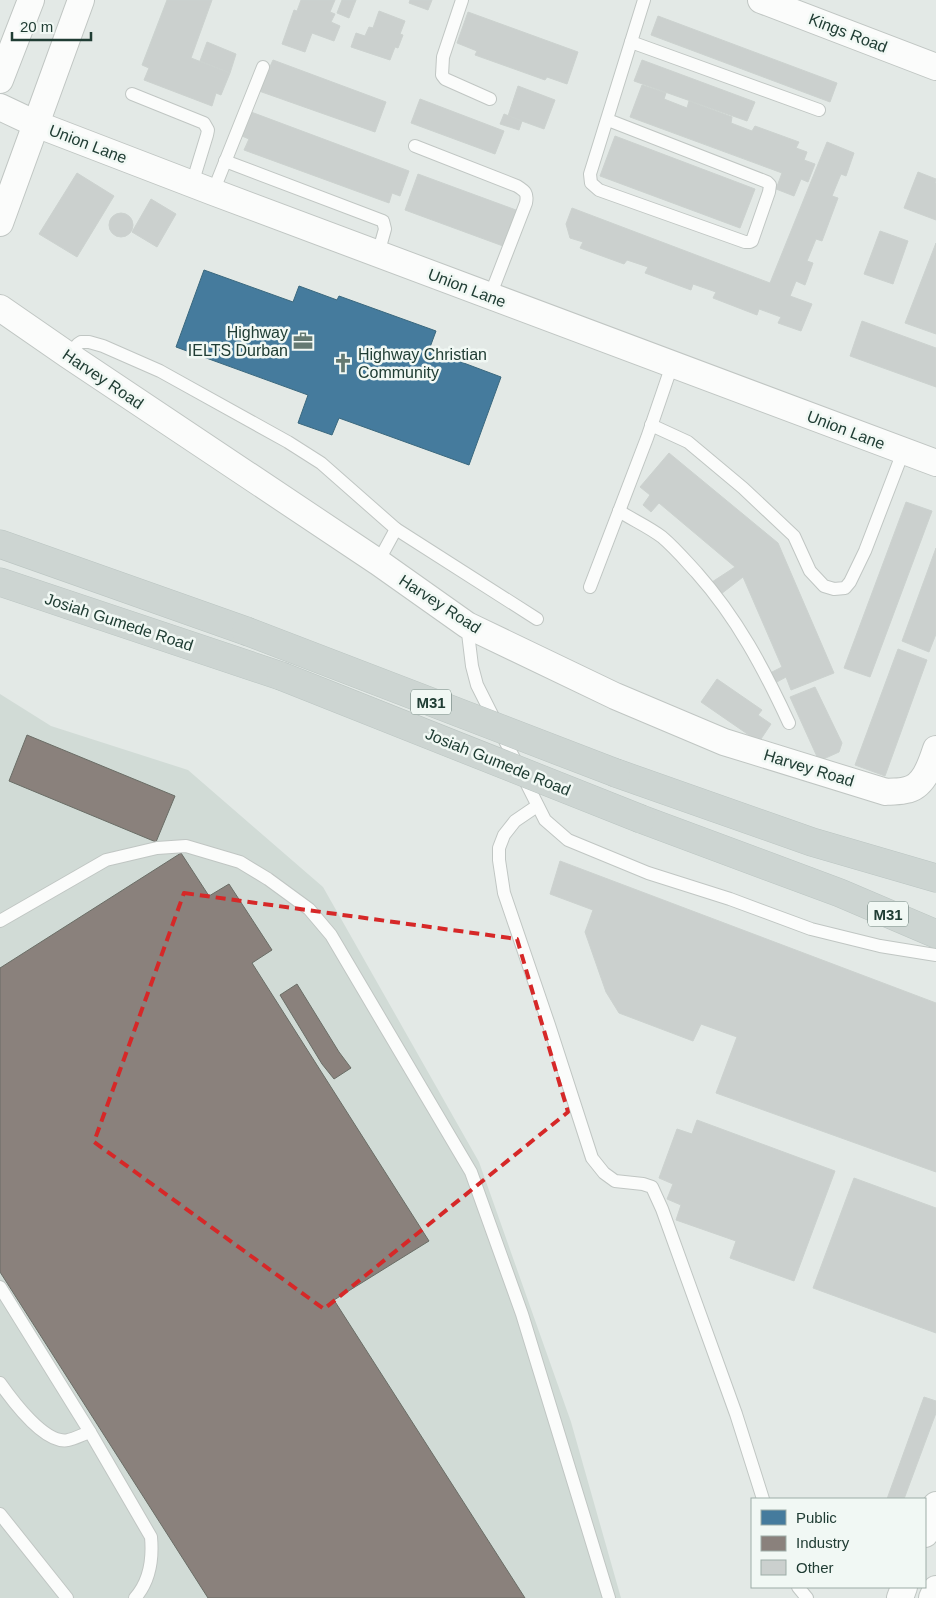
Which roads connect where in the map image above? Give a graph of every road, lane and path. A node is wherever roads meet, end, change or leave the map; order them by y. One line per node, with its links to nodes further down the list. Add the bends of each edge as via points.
1 (31, 0): 10 (street)
2 (81, 0): 16 (street)
3 (462, 0): 12 (lane, via 443,57 442,75)
4 (644, 0): 7 (lane)
5 (760, 0): 6 (street, Kings Road)
6 (796, 6): 8 (street, Kings Road)
7 (631, 42): 14 (lane); 15 (lane)
8 (936, 66)
9 (263, 67): 18 (lane)
10 (0, 80)
11 (132, 94): 19 (lane, via 207,126)
12 (490, 100)
13 (0, 107): 16 (street, Union Lane)
14 (818, 110)
15 (608, 120): 15 (lane, via 767,182 770,188 752,241 745,242 593,186 590,174)
16 (36, 124): 19 (street, Union Lane); 20 (street)
17 (415, 146): 22 (lane, via 517,186 527,195)
18 (225, 161): 19 (lane); 21 (lane, via 382,220 385,229)
19 (203, 188): 21 (street, Union Lane)
20 (0, 223)
21 (378, 254): 22 (street, Union Lane)
22 (490, 296): 25 (street, Union Lane)
23 (0, 308): 24 (street, Harvey Road)
24 (68, 355): 30 (lane, via 78,344 89,342 160,371 288,442 321,464); 32 (street, Harvey Road)
25 (672, 365): 26 (lane); 27 (street, Union Lane)
26 (651, 425): 27 (lane, via 688,442 743,488 794,536 810,571 824,586 834,589 844,588 850,582); 29 (lane)
27 (903, 452): 28 (street, Union Lane)
28 (936, 463)
29 (619, 511): 34 (lane); 37 (lane, via 660,536 711,588 750,646)
30 (396, 529): 32 (lane); 35 (lane)
31 (0, 544): 40 (main road, Josiah Gumede Road / M31, bridge, via 246,631 616,773 812,842)
32 (378, 562): 36 (street, Harvey Road)
33 (0, 582): 42 (main road, Josiah Gumede Road / M31, bridge, via 281,676 641,819 840,893)
34 (590, 587)
35 (537, 619)
36 (467, 625): 38 (street, Harvey Road, via 615,696 724,742 886,792 908,790 918,785); 39 (lane, via 477,685)
37 (789, 723)
38 (936, 749)
39 (537, 806): 43 (lane, via 545,820 568,840 648,873 811,929 880,946); 47 (lane, via 515,821 499,848 504,893 592,1158 604,1173 616,1181 652,1187 736,1414)
40 (936, 878)
41 (0, 921): 55 (lane, via 106,860 157,848 186,846 240,862 309,909 330,935 471,1172 522,1314)
42 (936, 934)
43 (936, 955)
44 (0, 1287): 46 (lane)
45 (0, 1383): 46 (lane, via 20,1410 50,1437 68,1441)
46 (90, 1432): 54 (lane, via 151,1538 149,1572)
47 (763, 1498)
48 (936, 1505): 50 (street)
49 (0, 1514): 53 (lane)
50 (926, 1531)
51 (799, 1588): 56 (lane)
52 (936, 1589): 57 (street)
53 (67, 1598)
54 (135, 1598)
55 (609, 1598)
56 (807, 1598)
57 (932, 1598)

